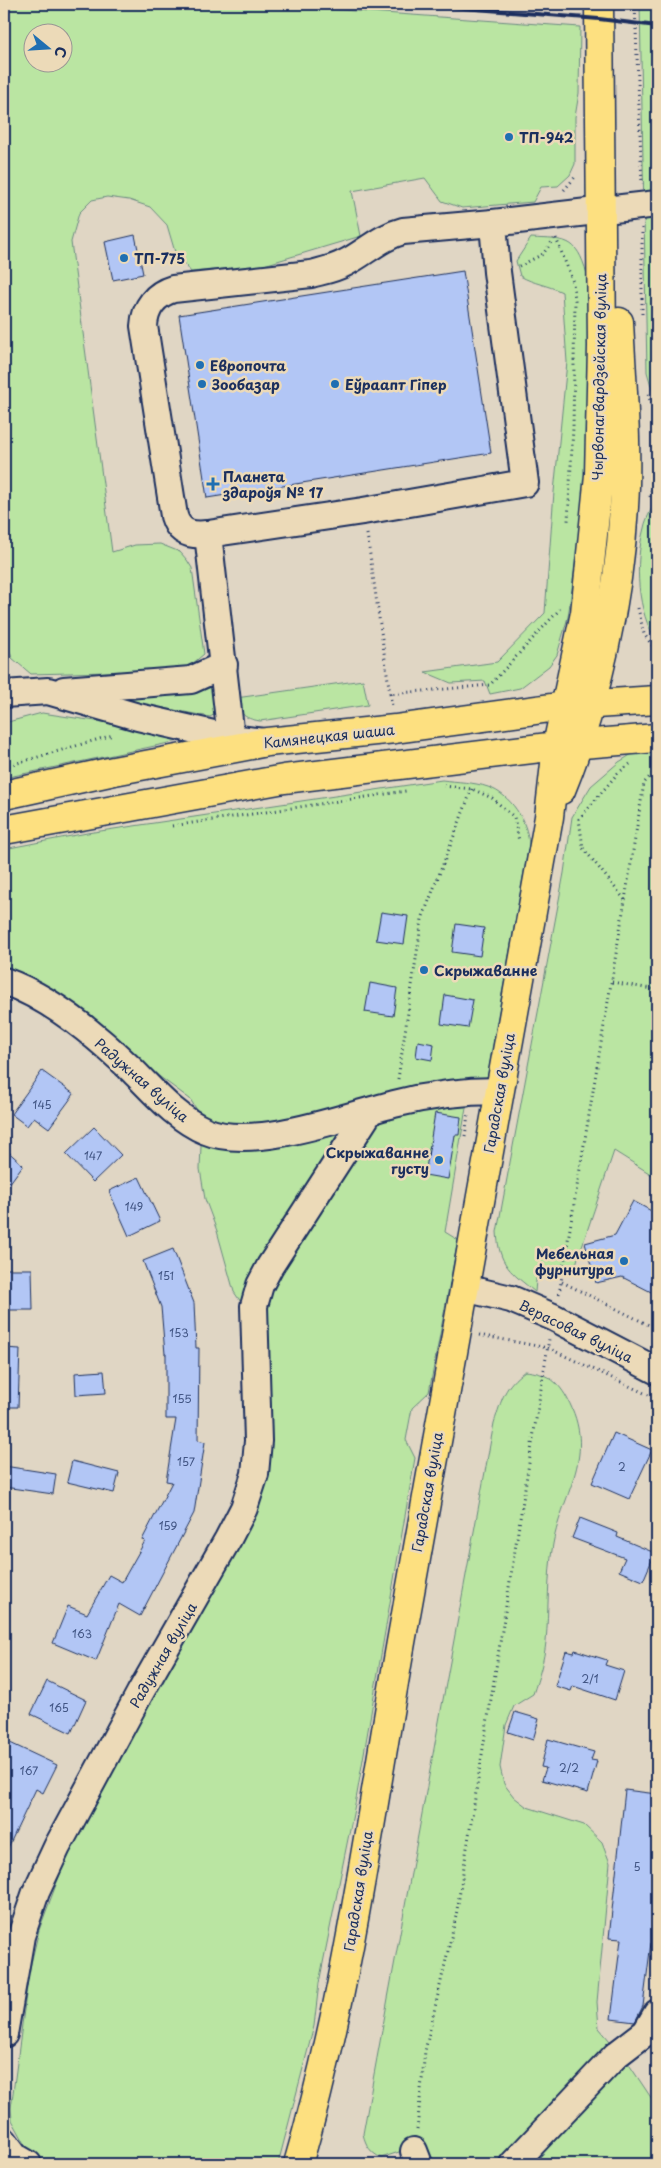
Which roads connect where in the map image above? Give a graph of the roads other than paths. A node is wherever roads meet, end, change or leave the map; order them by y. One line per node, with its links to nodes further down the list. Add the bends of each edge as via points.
1 (599, 4): 4 (main road, Чырвонагвардзейская вуліца)
2 (612, 4): 4 (main road, Чырвонагвардзейская вуліца)
3 (657, 204): 4 (street)
4 (607, 210): 5 (street, via 556,226); 12 (main road, Чырвонагвардзейская вуліца, via 624,445 624,506 610,615)
5 (493, 223): 6 (street, via 525,483); 6 (street, via 403,231 389,235 344,264 328,270 173,290 158,296 147,310 144,326 174,516 179,528 186,533)
6 (208, 534): 7 (street)
7 (224, 665): 8 (street, via 191,680); 13 (street)
8 (48, 691): 9 (street); 11 (street); 13 (street, via 138,717)
9 (4, 694)
10 (657, 700): 12 (main road, Камянецкая шаша)
11 (4, 705)
12 (578, 706): 15 (main road, Камянецкая шаша); 16 (main road, Чырвонагвардзейская вуліца)
13 (231, 738): 15 (street)
14 (657, 738): 16 (main road)
15 (267, 742): 17 (main road, Камянецкая шаша)
16 (568, 745): 18 (main road, via 284,779); 20 (main road, Гарадская вуліца, via 550,817)
17 (4, 795)
18 (4, 830)
19 (4, 981): 21 (street, Радужная вуліца, via 46,1002 87,1031 169,1106 207,1132 231,1137 259,1136)
20 (499, 1091): 21 (street, Радужная вуліца, via 458,1092); 22 (main road, Гарадская вуліца)
21 (382, 1108): 25 (street, Радужная вуліца, via 270,1266 260,1285 254,1306 258,1441 255,1474 244,1508 140,1693 36,1892 21,1936)
22 (464, 1288): 23 (street, Верасовая вуліца, via 512,1299); 28 (main road, Гарадская вуліца, via 343,1979 312,2118)
23 (657, 1371)
24 (657, 2013): 29 (street, via 646,2032 616,2055)
25 (4, 2034)
26 (4, 2141): 27 (street, via 16,2157)
27 (28, 2164)
28 (298, 2164)
29 (513, 2164)

